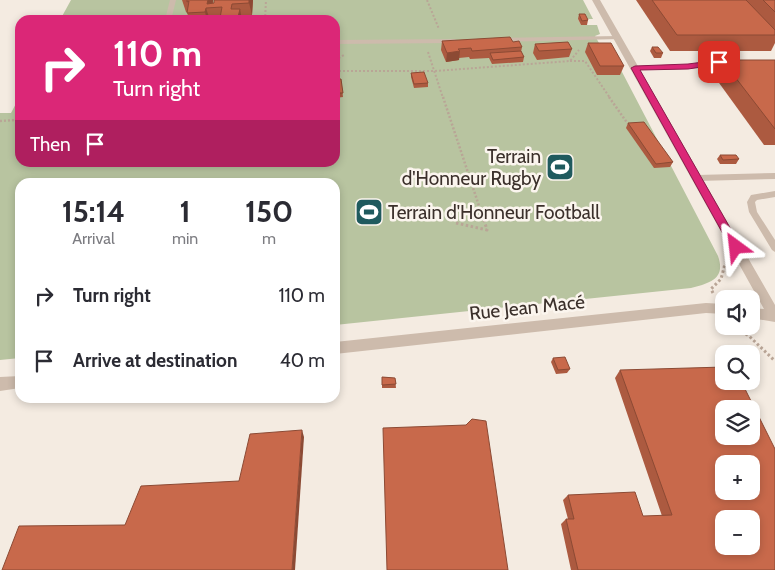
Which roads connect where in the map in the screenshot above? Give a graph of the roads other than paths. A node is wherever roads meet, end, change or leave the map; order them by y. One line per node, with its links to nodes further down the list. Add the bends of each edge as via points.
1 (173, 0): 3 (lane)
2 (596, 0): 4 (street)
3 (169, 15)
4 (618, 38): 5 (lane); 9 (street)
5 (493, 40)
6 (464, 41): 7 (lane)
7 (340, 42)
8 (738, 62): 9 (lane)
9 (635, 68): 11 (street)
10 (775, 176): 11 (lane)
11 (697, 178): 16 (street)
12 (775, 194): 13 (lane, via 754,197 751,202 753,212)
13 (775, 248)
14 (715, 308): 17 (street, Rue Jean Macé)
15 (760, 314): 16 (street)
16 (775, 316)
17 (340, 347)
18 (15, 382): 19 (street)
19 (0, 384)

